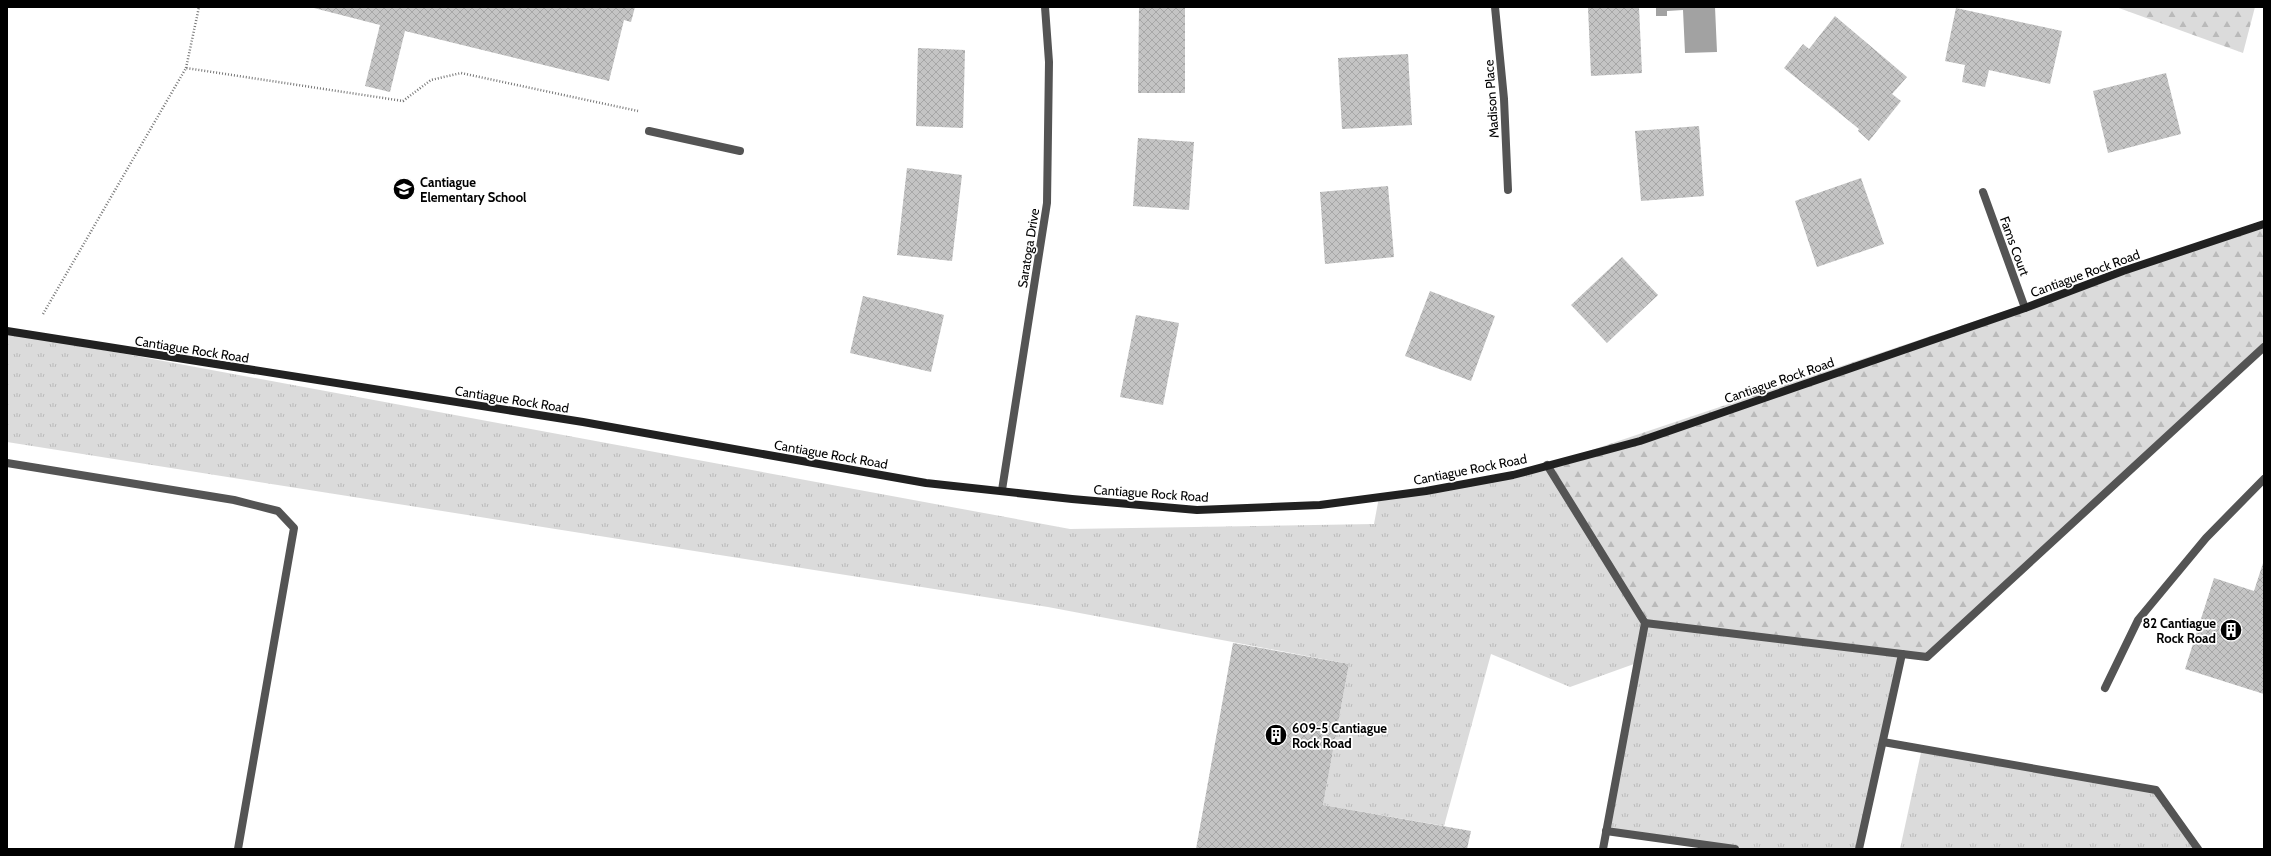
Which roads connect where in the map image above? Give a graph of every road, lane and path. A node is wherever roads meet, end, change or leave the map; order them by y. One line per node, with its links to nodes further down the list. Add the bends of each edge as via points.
1 (199, 7): 4 (path)
2 (1045, 7): 18 (street, Saratoga Drive, via 1049,62 1047,203)
3 (1495, 7): 8 (street, Madison Place, via 1504,99)
4 (186, 68): 5 (path, via 403,102 431,80 460,74); 13 (path)
5 (645, 112)
6 (649, 131): 7 (street)
7 (740, 152)
8 (1508, 190)
9 (1983, 192): 11 (street, Fams Court)
10 (2264, 224): 11 (main road, Cantiague Rock Road, via 2123,271)
11 (2025, 308): 16 (main road, Cantiague Rock Road, via 1640,441)
12 (7, 331): 13 (main road, Cantiague Rock Road)
13 (30, 336): 18 (main road, Cantiague Rock Road, via 583,422 926,483)
14 (2264, 348): 20 (street, via 1927,657)
15 (7, 464): 24 (street, via 234,500 278,511 294,528)
16 (1547, 465): 18 (main road, Cantiague Rock Road, via 1513,475 1426,491 1320,504 1197,510); 19 (street)
17 (2264, 479): 21 (street, via 2206,538 2138,620)
18 (1002, 490)
19 (1646, 623): 20 (street); 23 (street)
20 (1902, 654): 22 (street)
21 (2105, 688)
22 (1883, 742): 27 (street); 28 (street, via 2156,790)
23 (1606, 831): 25 (street); 26 (street)
24 (238, 849)
25 (1603, 849)
26 (1735, 849)
27 (1860, 849)
28 (2198, 849)

